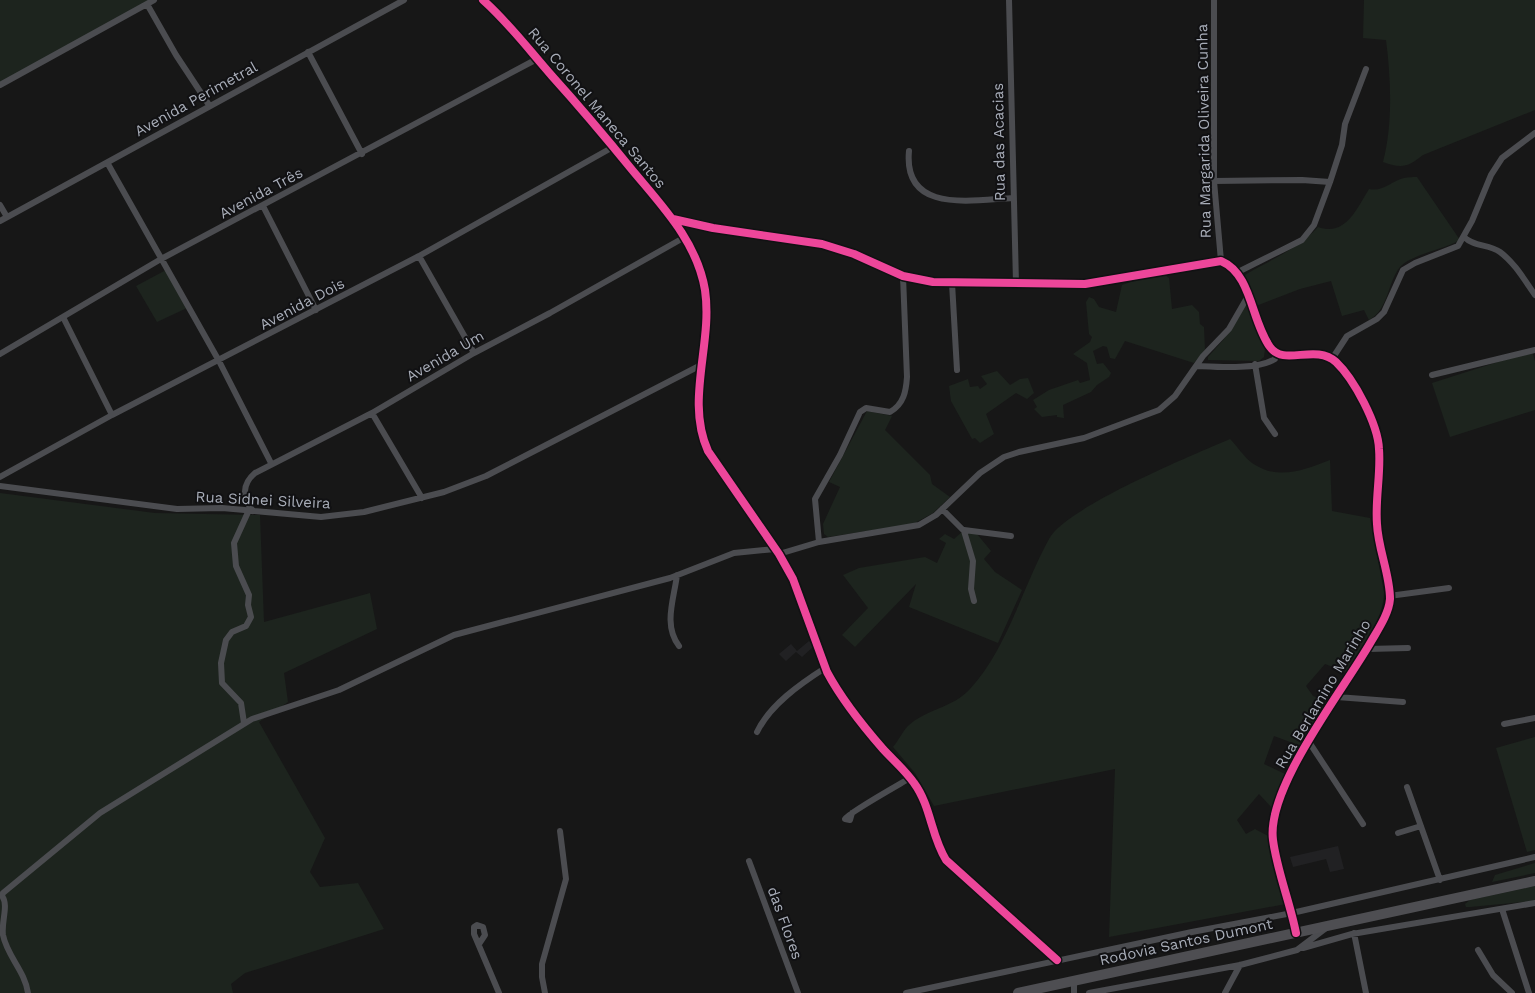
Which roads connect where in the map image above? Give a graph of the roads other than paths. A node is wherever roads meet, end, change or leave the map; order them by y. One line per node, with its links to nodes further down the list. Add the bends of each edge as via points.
1 (154, 0): 6 (street)
2 (404, 0): 7 (street, Avenida Perimetral)
3 (483, 0): 8 (street, Rua Coronel Maneca Santos)
4 (1009, 0): 19 (street, Rua das Acacias)
5 (1214, 0): 17 (street, Rua Margarida Oliveira Cunha)
6 (148, 4): 10 (street); 11 (street)
7 (308, 52): 11 (street, Avenida Perimetral); 15 (street)
8 (537, 59): 13 (street, Rua Coronel Maneca Santos); 15 (street, Avenida Três)
9 (1366, 69): 18 (street, via 1345,124)
10 (0, 84)
11 (209, 105): 16 (street, Avenida Perimetral)
12 (1535, 133): 25 (street, via 1502,158 1491,175)
13 (613, 147): 23 (street, Rua Coronel Maneca Santos); 27 (street, Avenida Dois)
14 (909, 151): 19 (street, via 908,162 913,179 935,198)
15 (362, 154): 21 (street, Avenida Três)
16 (108, 164): 22 (street, Avenida Perimetral); 28 (street)
17 (1214, 181): 18 (street); 29 (street, Rua Margarida Oliveira Cunha)
18 (1330, 182): 30 (street, via 1309,233 1302,240)
19 (1013, 198): 33 (street, Rua das Acacias)
20 (0, 205): 22 (street)
21 (263, 206): 28 (street, Avenida Três); 36 (street)
22 (7, 217): 24 (street, Avenida Perimetral)
23 (673, 220): 26 (street, Rua Coronel Maneca Santos); 31 (street, via 837,248)
24 (0, 221)
25 (1464, 237): 34 (street, via 1469,242 1500,252); 42 (street, via 1458,246 1415,262 1403,270 1384,312 1347,336)
26 (685, 238): 39 (street, Avenida Um); 44 (street, Rua Coronel Maneca Santos, via 696,257 705,291 707,326)
27 (419, 256): 36 (street, Avenida Dois); 39 (street)
28 (161, 260): 37 (street, Avenida Três); 43 (street)
29 (1221, 261): 30 (street, via 1229,264); 33 (street, via 1095,283)
30 (1236, 273): 35 (street)
31 (903, 276): 32 (street); 60 (street, via 905,393 899,405 890,412 869,408 860,412 815,499)
32 (952, 283): 33 (street); 47 (street)
33 (1016, 284)
34 (1535, 295)
35 (1248, 296): 41 (street, via 1266,340); 46 (street, via 1229,329)
36 (316, 310): 43 (street, Avenida Dois)
37 (63, 317): 40 (street, Avenida Três); 50 (street)
38 (1535, 350): 48 (street)
39 (474, 353): 49 (street, Avenida Um)
40 (0, 354)
41 (1276, 354): 42 (street, via 1316,354); 45 (street, via 1275,359)
42 (1332, 358): 64 (street, Rua Berlamino Marinho, via 1354,386 1379,444 1376,521)
43 (219, 361): 50 (street, Avenida Dois); 52 (street)
44 (703, 364): 55 (street, Rua Sidnei Silveira, via 512,464 462,486); 61 (street, Rua Coronel Maneca Santos, via 698,408 702,439)
45 (1255, 364): 46 (street); 51 (street, via 1264,418)
46 (1197, 366): 56 (street, via 1175,396 1159,410 1084,438 1004,457 980,473)
47 (957, 370)
48 (1432, 375)
49 (372, 413): 52 (street, Avenida Um); 55 (street)
50 (112, 415): 53 (street, Avenida Dois)
51 (1275, 434)
52 (271, 463): 57 (street, Avenida Um, via 247,482 245,496)
53 (0, 477)
54 (0, 486): 57 (street, Rua Sidnei Silveira, via 157,507)
55 (422, 498): 57 (street, Rua Sidnei Silveira, via 343,516 300,516)
56 (942, 509): 58 (street); 60 (street, via 927,521 909,528)
57 (251, 510): 73 (street, via 234,543 236,566 249,595 251,617 246,626 232,632 226,640 220,668 222,683 241,704)
58 (964, 530): 59 (street); 65 (street, via 973,561 971,589)
59 (1011, 536)
60 (818, 542): 61 (street)
61 (777, 552): 62 (street, via 734,553); 69 (street, Rua Coronel Maneca Santos, via 804,607)
62 (677, 575): 66 (street, via 670,632); 73 (street, via 448,637 339,690)
63 (1449, 588): 64 (street)
64 (1389, 596): 68 (street, Rua Berlamino Marinho, via 1387,610)
65 (974, 601)
66 (679, 646)
67 (1408, 648): 68 (street)
68 (1368, 649): 70 (street, Rua Berlamino Marinho)
69 (825, 668): 75 (street, via 800,685 769,714); 77 (street, Rua Coronel Maneca Santos, via 849,708)
70 (1337, 697): 71 (street); 76 (street, Rua Berlamino Marinho)
71 (1403, 702)
72 (1535, 718): 74 (street)
73 (244, 723): 100 (street, via 204,751 100,813 4,893 4,943 25,979)
74 (1504, 724)
75 (757, 732)
76 (1309, 742): 80 (street); 90 (street, Rua Berlamino Marinho, via 1281,794 1273,824 1273,839)
77 (910, 778): 79 (street); 97 (street, Rua Coronel Maneca Santos, via 923,796 946,860)
78 (1407, 787): 81 (street)
79 (852, 813)
80 (1363, 824)
81 (1421, 826): 83 (street); 86 (street)
82 (560, 831): 102 (street, via 566,879 542,964)
83 (1398, 834)
84 (1535, 857): 86 (street)
85 (749, 861): 103 (street, das Flores)
86 (1440, 880): 90 (street)
87 (1535, 881): 91 (highway, Rodovia Santos Dumont)
88 (1535, 903): 89 (street)
89 (1502, 909): 93 (street); 111 (street)
90 (1292, 913): 92 (street, Rua Berlamino Marinho); 97 (street)
91 (1330, 926): 92 (highway, Rodovia Santos Dumont); 95 (street)
92 (1296, 933): 99 (highway, Rodovia Santos Dumont)
93 (1354, 933): 95 (street); 109 (street)
94 (479, 944): 101 (street)
95 (1297, 950): 98 (street)
96 (1478, 950): 110 (street, via 1493,975)
97 (1057, 960): 104 (street)
98 (1240, 965): 107 (street); 108 (street)
99 (1074, 981): 105 (highway, Rodovia Santos Dumont); 106 (street)
100 (28, 993)
101 (499, 993)
102 (545, 993)
103 (798, 993)
104 (906, 993)
105 (1020, 993)
106 (1074, 993)
107 (1089, 993)
108 (1225, 993)
109 (1366, 993)
110 (1512, 993)
111 (1527, 993)

